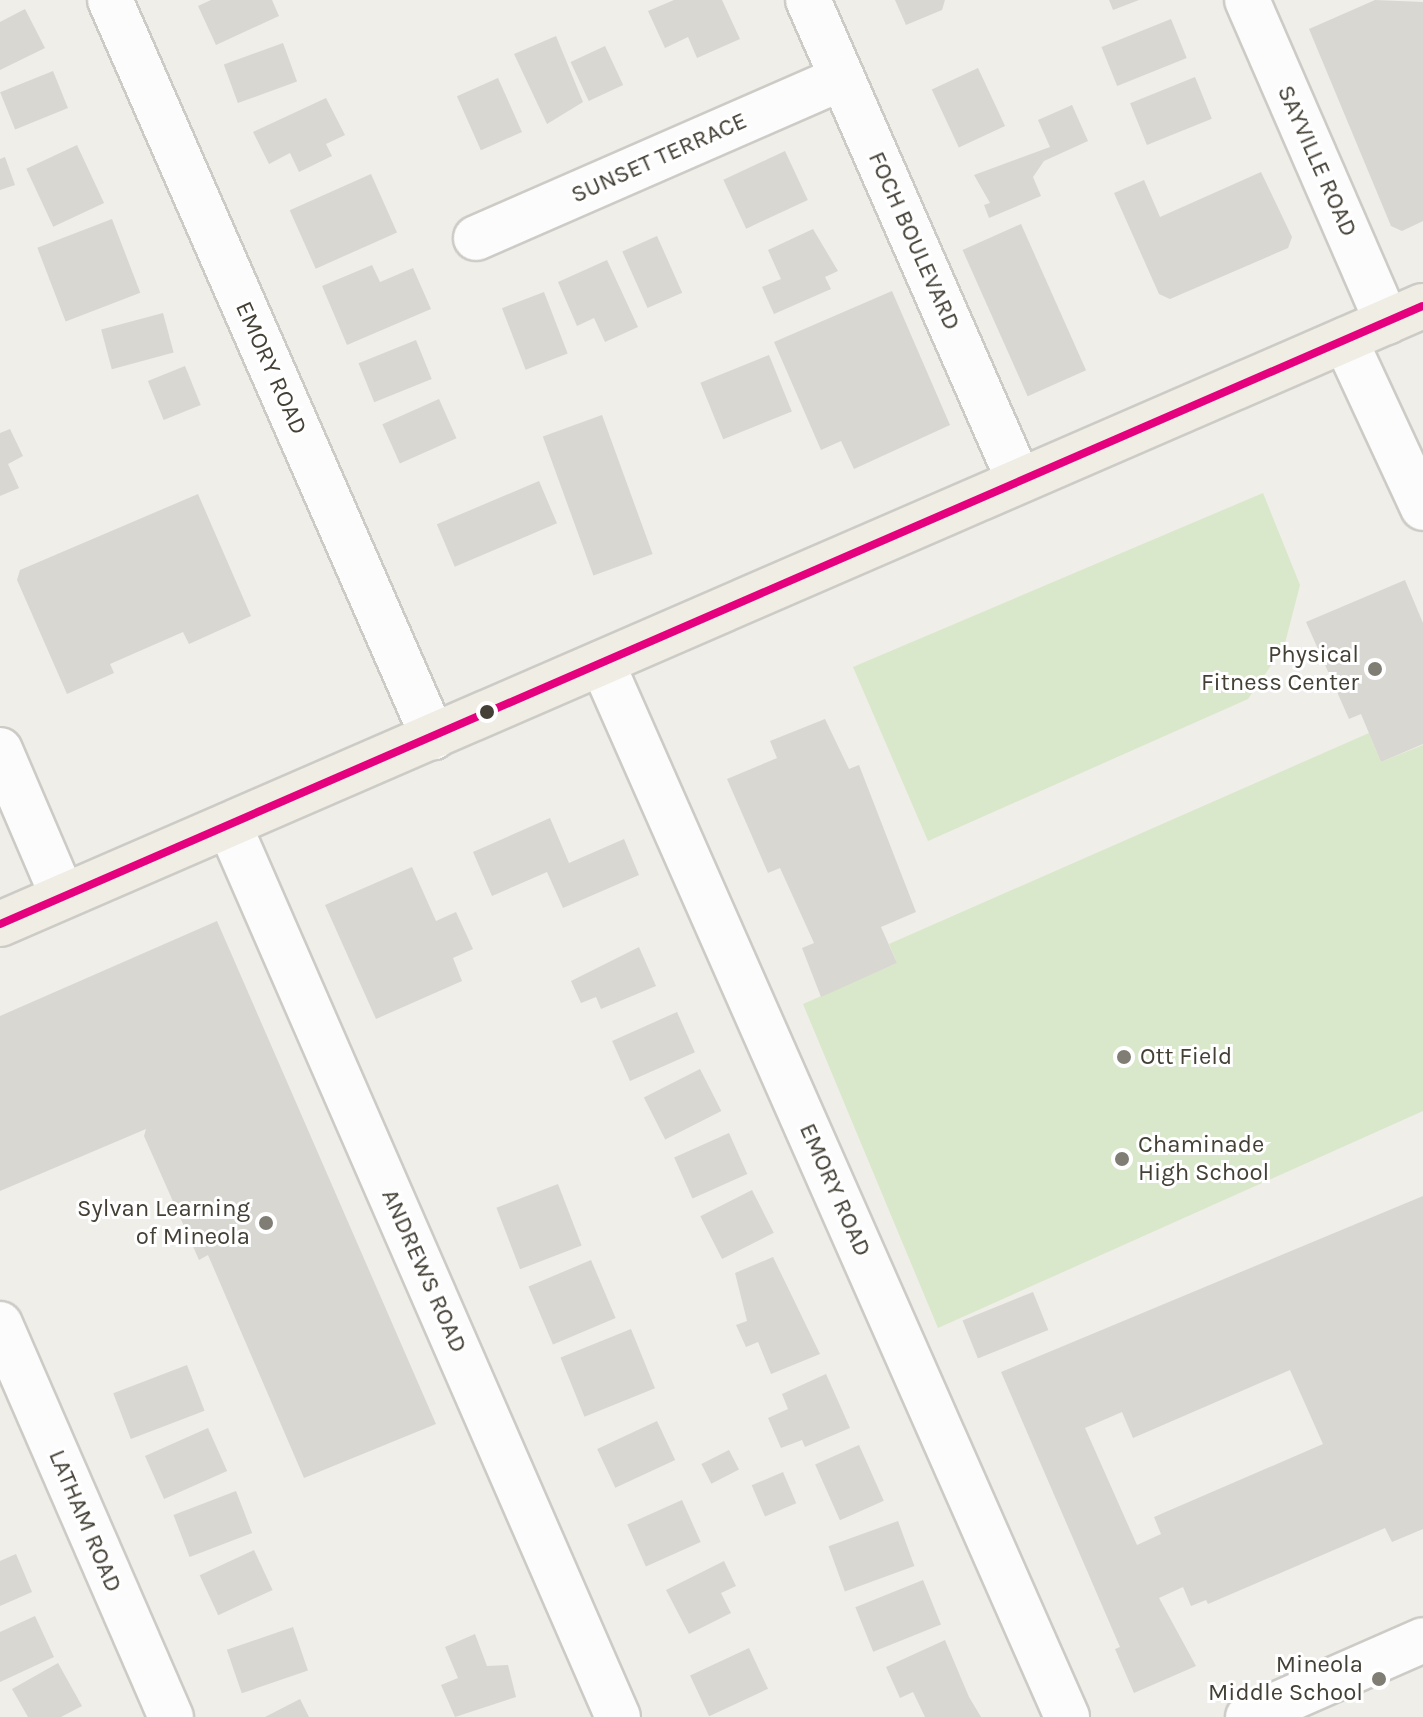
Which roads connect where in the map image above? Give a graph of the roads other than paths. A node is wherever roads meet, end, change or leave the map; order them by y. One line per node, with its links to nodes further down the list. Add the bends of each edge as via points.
1 (110, 0): 11 (street, EMORY ROAD)
2 (808, 0): 4 (street, FOCH BOULEVARD)
3 (1247, 0): 6 (street, SAYVILLE ROAD)
4 (842, 78): 5 (street, SUNSET TERRACE); 8 (street, FOCH BOULEVARD)
5 (476, 238)
6 (1405, 314): 7 (main road)
7 (1345, 340): 8 (main road); 9 (street)
8 (1019, 481): 10 (main road)
9 (1423, 508)
10 (602, 663): 11 (main road); 20 (street, EMORY ROAD)
11 (433, 737): 13 (main road)
12 (0, 750): 14 (street)
13 (229, 825): 14 (main road); 19 (street, ANDREWS ROAD)
14 (62, 895): 15 (main road)
15 (0, 924)
16 (0, 1324): 18 (street, LATHAM ROAD)
17 (1423, 1640): 21 (street)
18 (171, 1717)
19 (618, 1717)
20 (1067, 1717)
21 (1248, 1717)

